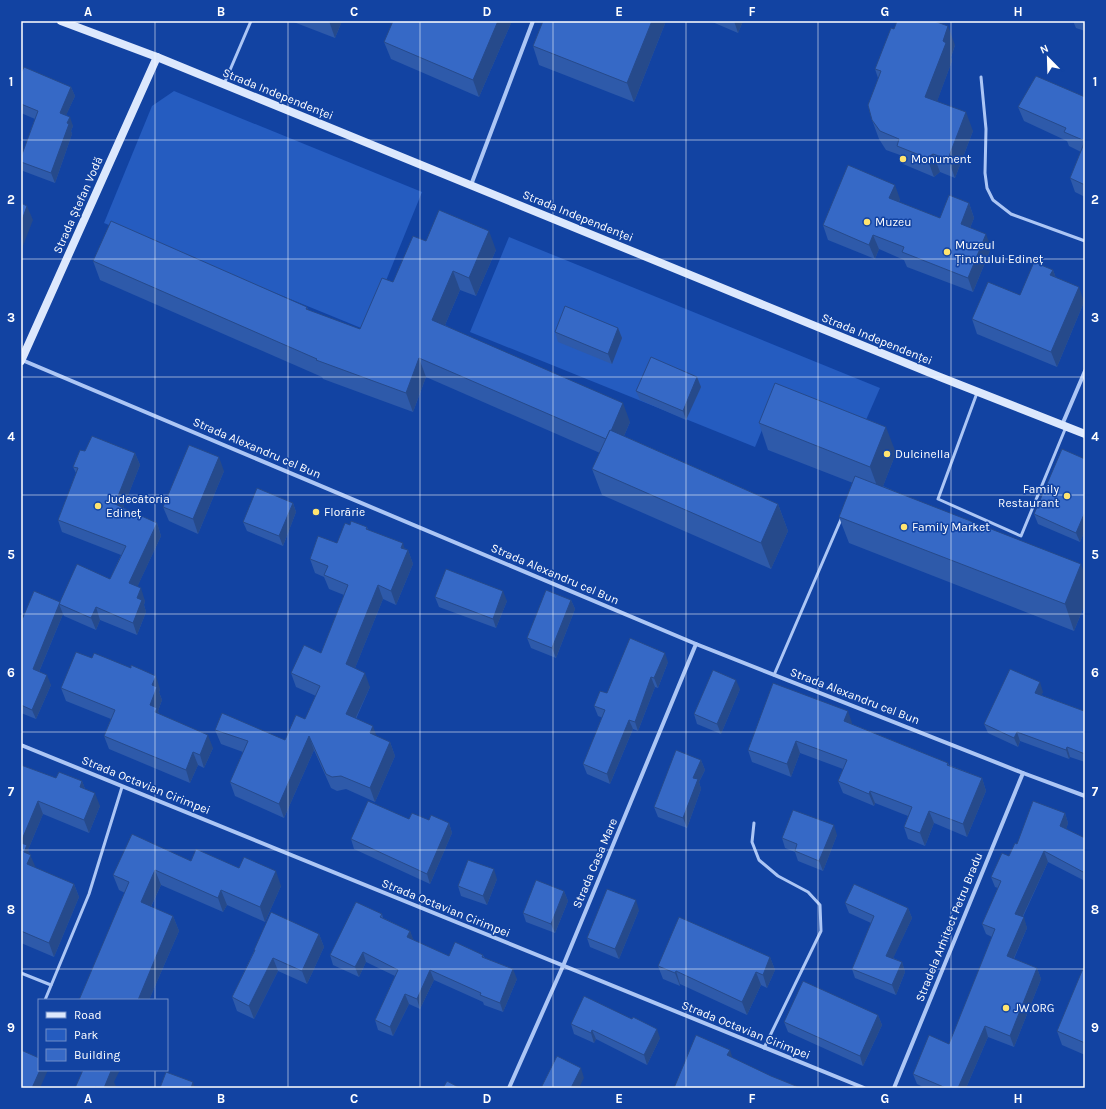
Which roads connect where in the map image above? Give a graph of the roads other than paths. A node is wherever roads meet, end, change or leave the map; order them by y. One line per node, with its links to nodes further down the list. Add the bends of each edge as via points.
1 (61, 21): 4 (main road, Strada Independenței)
2 (251, 21): 6 (lane)
3 (533, 21): 7 (street)
4 (157, 58): 6 (main road, Strada Independenței); 9 (main road, Strada Ștefan Vodă)
5 (981, 77): 8 (lane, via 986,129 985,173 987,188 993,200 1011,214)
6 (224, 85): 7 (main road, Strada Independenței)
7 (471, 186): 11 (main road, Strada Independenței)
8 (1085, 241)
9 (21, 361): 15 (street, Strada Alexandru cel Bun)
10 (1085, 371): 12 (street)
11 (977, 391): 12 (main road, Strada Independenței); 12 (lane, via 938,499 1021,536)
12 (1064, 426): 13 (main road, Strada Independenței)
13 (1085, 434)
14 (842, 515): 16 (lane)
15 (696, 644): 16 (street, Strada Alexandru cel Bun); 22 (street, Strada Casa Mare)
16 (774, 675): 18 (street, Strada Alexandru cel Bun)
17 (21, 745): 19 (street, Strada Octavian Cirimpei)
18 (1023, 773): 20 (street, Strada Alexandru cel Bun); 29 (street, Stradela Arhitect Petru Bradu)
19 (122, 787): 22 (street, Strada Octavian Cirimpei); 24 (lane, via 89,894)
20 (1085, 796)
21 (754, 823): 26 (lane, via 752,842 760,860 778,876 808,892 820,905 821,930)
22 (563, 966): 26 (street, Strada Octavian Cirimpei); 27 (street, Strada Casa Mare)
23 (21, 973): 24 (lane)
24 (51, 985): 25 (lane)
25 (45, 999)
26 (764, 1048): 28 (street, Strada Octavian Cirimpei)
27 (509, 1088)
28 (864, 1088)
29 (894, 1088)

